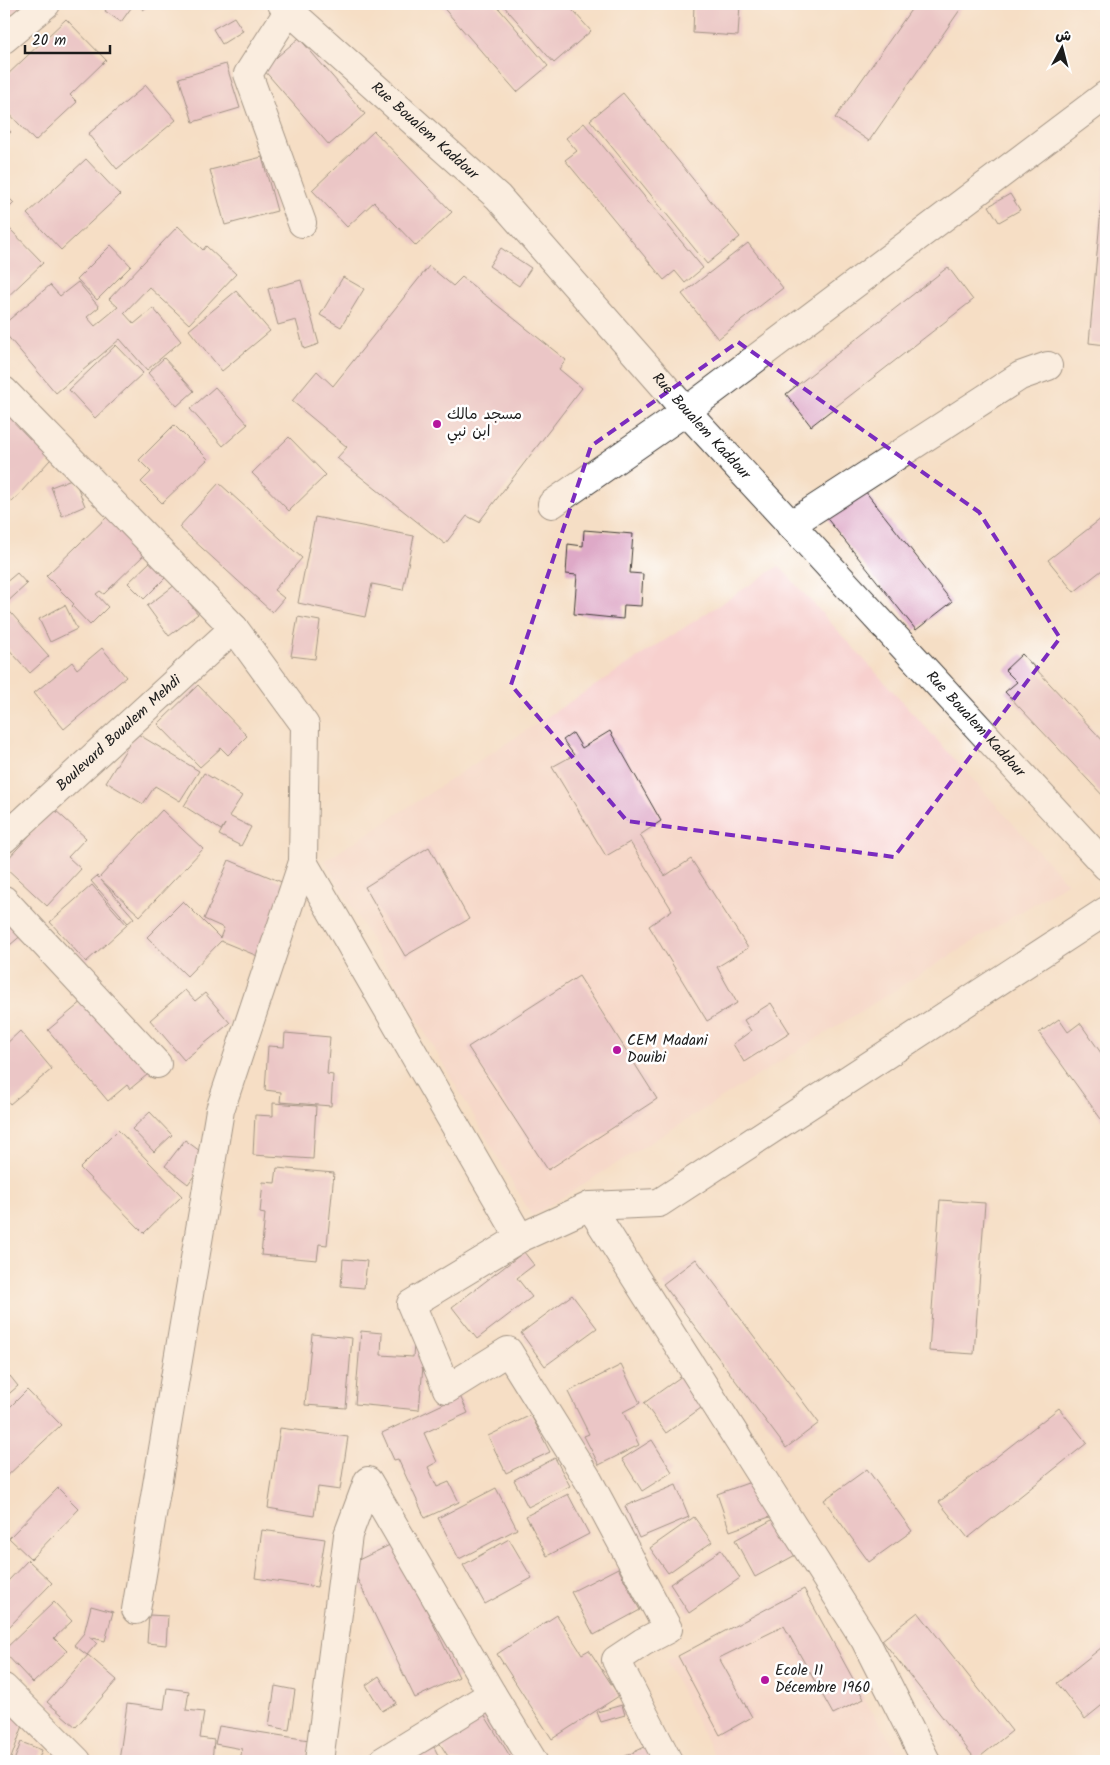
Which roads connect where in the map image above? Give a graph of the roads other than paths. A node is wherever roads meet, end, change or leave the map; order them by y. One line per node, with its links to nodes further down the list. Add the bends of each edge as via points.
1 (46, 4): 3 (street)
2 (288, 6): 5 (street, via 248,74); 8 (street, Rue Boualem Kaddour, via 498,196)
3 (4, 39)
4 (1106, 95): 8 (street)
5 (302, 223)
6 (1048, 366): 10 (street, via 1020,376)
7 (4, 391): 11 (street)
8 (686, 411): 9 (street); 10 (street, Rue Boualem Kaddour)
9 (552, 504)
10 (790, 524): 14 (street, Rue Boualem Kaddour)
11 (234, 628): 12 (street, Boulevard Boualem Mehdi); 13 (street, via 305,725)
12 (4, 839)
13 (303, 862): 19 (street); 20 (street, via 220,1110)
14 (1106, 866)
15 (4, 900): 17 (street)
16 (1106, 911): 18 (street, via 659,1203)
17 (157, 1064)
18 (590, 1206): 19 (street); 28 (street, via 865,1640)
19 (520, 1238): 27 (street, via 411,1304 447,1389 508,1351 587,1478 668,1629 616,1660)
20 (136, 1610)
21 (4, 1688): 23 (street)
22 (492, 1694): 24 (street, via 368,1481 348,1535); 25 (street); 26 (street)
23 (76, 1761)
24 (319, 1761)
25 (383, 1761)
26 (533, 1761)
27 (668, 1761)
28 (926, 1761)

